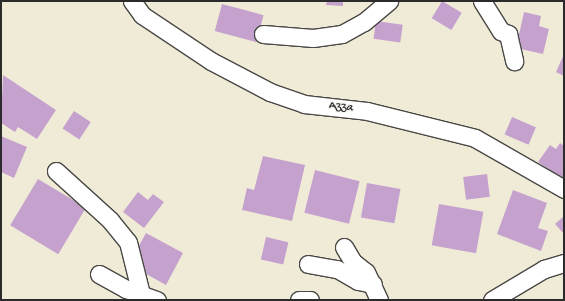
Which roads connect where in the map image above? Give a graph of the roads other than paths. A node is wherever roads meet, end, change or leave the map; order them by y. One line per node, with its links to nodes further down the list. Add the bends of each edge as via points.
1 (132, 1): 7 (street, Azza, via 142,15 211,62 270,92 304,104 367,111 475,138)
2 (389, 1): 4 (street, via 364,22 342,34 313,38)
3 (482, 1): 5 (street, via 501,31 508,34)
4 (263, 34)
5 (514, 61)
6 (56, 172): 13 (street, via 110,220 128,242)
7 (564, 189)
8 (344, 247): 12 (street, via 353,262 366,272)
9 (564, 263): 17 (street, via 544,269)
10 (308, 264): 12 (street, via 337,269 358,281)
11 (99, 274): 13 (street, via 126,289)
12 (373, 284): 16 (street)
13 (149, 297)
14 (299, 300): 15 (street)
15 (310, 300)
16 (379, 300)
17 (492, 300)

